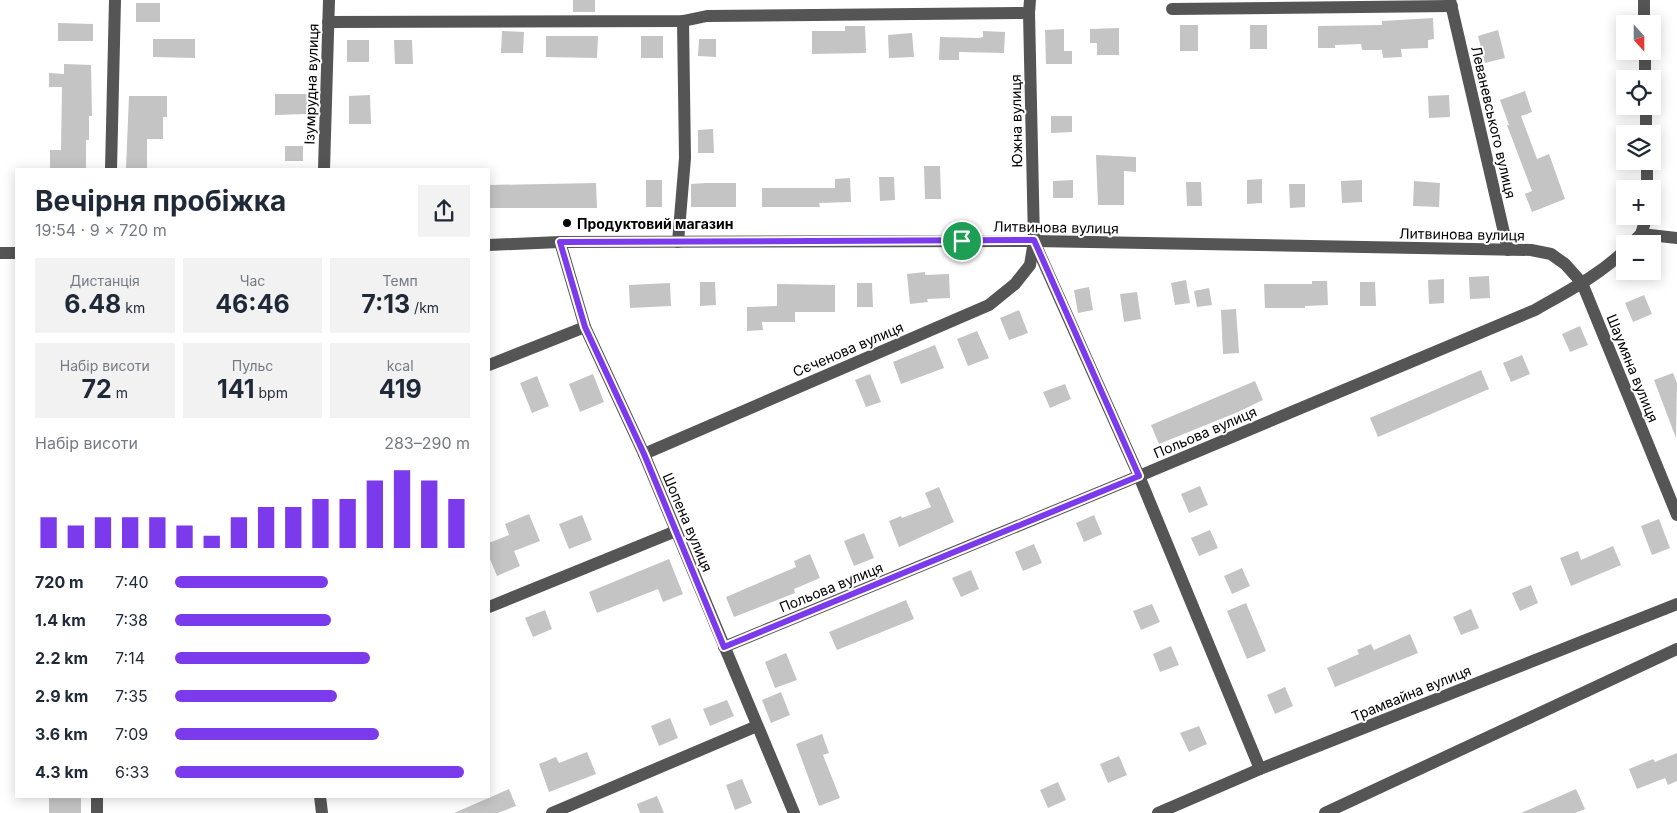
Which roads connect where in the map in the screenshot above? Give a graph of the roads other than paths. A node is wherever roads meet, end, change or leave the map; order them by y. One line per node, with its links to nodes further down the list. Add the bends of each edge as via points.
1 (115, 0): 11 (street)
2 (329, 0): 10 (street, Ізумрудна вулиця)
3 (1030, 0): 7 (street, Южна вулиця)
4 (1644, 0): 8 (street)
5 (1451, 3): 6 (street); 20 (street, Леваневського вулиця)
6 (1172, 9)
7 (1029, 13): 9 (street, via 707,16); 16 (street, Южна вулиця)
8 (1644, 15)
9 (683, 21): 10 (street); 18 (street, via 685,158)
10 (328, 22): 12 (street, Ізумрудна вулиця)
11 (111, 168)
12 (324, 168)
13 (1644, 225): 14 (street)
14 (1641, 234): 15 (street)
15 (1677, 238)
16 (1034, 240): 18 (street, Литвинова вулиця); 20 (street, Литвинова вулиця); 27 (street, Сєченова вулиця, via 1030,265 1015,284 989,305); 28 (street)
17 (560, 242): 18 (street, Литвинова вулиця); 19 (street, Литвинова вулиця); 25 (street, Шопена вулиця)
18 (678, 242)
19 (490, 245)
20 (1508, 250): 24 (street, Литвинова вулиця, via 1551,254)
21 (0, 253): 22 (street)
22 (15, 253)
23 (1616, 259): 24 (street)
24 (1582, 283): 28 (street, Польова вулиця, via 1535,310); 29 (street, Шаумяна вулиця)
25 (585, 327): 26 (street); 27 (street, Шопена вулиця)
26 (490, 365)
27 (644, 454): 30 (street, Шопена вулиця)
28 (1139, 476): 33 (street, Польова вулиця); 36 (street)
29 (1677, 515)
30 (676, 531): 32 (street); 33 (street, Шопена вулиця)
31 (1677, 604): 36 (street, Трамвайна вулиця)
32 (490, 607)
33 (724, 647): 35 (street, Шопена вулиця)
34 (1677, 649): 44 (street)
35 (757, 726): 41 (street); 42 (street, Шопена вулиця)
36 (1260, 769): 43 (street, Трамвайна вулиця)
37 (97, 798): 39 (street)
38 (320, 798): 40 (street)
39 (97, 813)
40 (322, 813)
41 (552, 813)
42 (794, 813)
43 (1158, 813)
44 (1325, 813)

